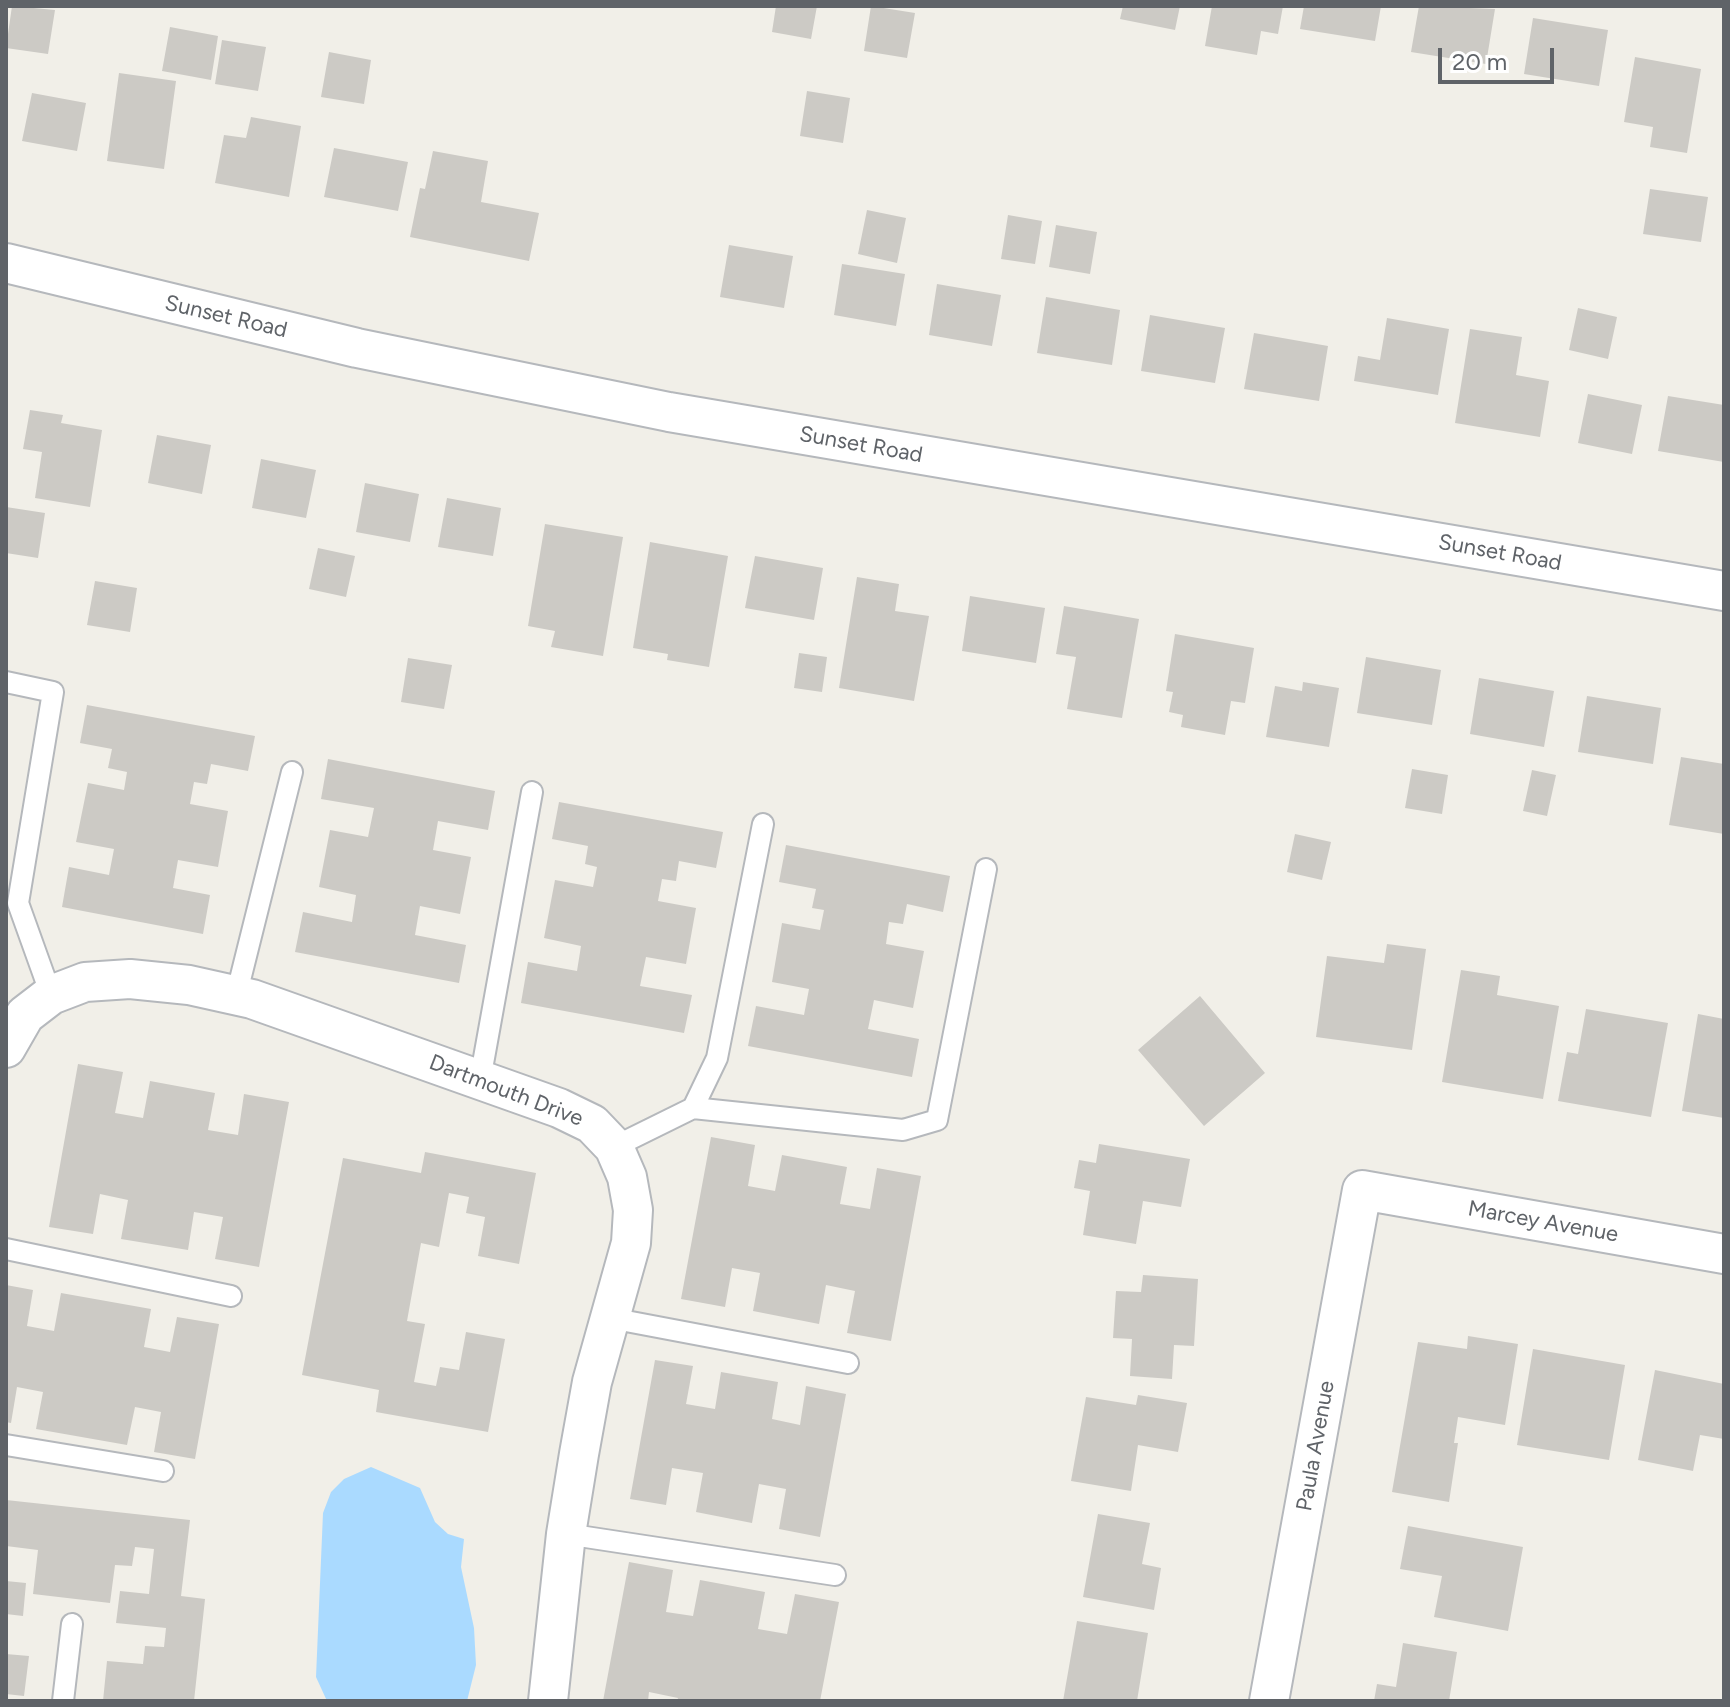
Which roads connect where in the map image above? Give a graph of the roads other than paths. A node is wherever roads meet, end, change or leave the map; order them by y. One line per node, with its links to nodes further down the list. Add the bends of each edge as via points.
1 (6, 263): 2 (street, Sunset Road, via 357,348 669,412)
2 (1724, 591)
3 (6, 682): 8 (lane, via 53,692)
4 (292, 772): 10 (lane)
5 (532, 792): 12 (lane)
6 (763, 824): 13 (lane, via 717,1058)
7 (986, 869): 13 (lane, via 937,1120 903,1130)
8 (12, 905): 9 (lane)
9 (51, 995): 10 (street, Dartmouth Drive, via 85,982 130,979); 11 (street, Dartmouth Drive, via 25,1015)
10 (236, 996): 12 (street, Dartmouth Drive)
11 (6, 1048)
12 (480, 1080): 14 (street, Dartmouth Drive, via 592,1124)
13 (693, 1108): 14 (lane)
14 (614, 1147): 19 (street, Dartmouth Drive, via 633,1210 631,1243)
15 (1362, 1190): 17 (street, Marcey Avenue); 28 (street, Paula Avenue)
16 (6, 1249): 18 (lane)
17 (1724, 1254)
18 (231, 1296)
19 (610, 1318): 20 (lane); 23 (street, Dartmouth Drive, via 592,1382)
20 (848, 1363)
21 (6, 1445): 22 (lane)
22 (163, 1471)
23 (566, 1534): 24 (lane); 27 (street, Dartmouth Drive)
24 (835, 1575)
25 (72, 1624): 26 (lane)
26 (63, 1701)
27 (548, 1701)
28 (1269, 1701)

